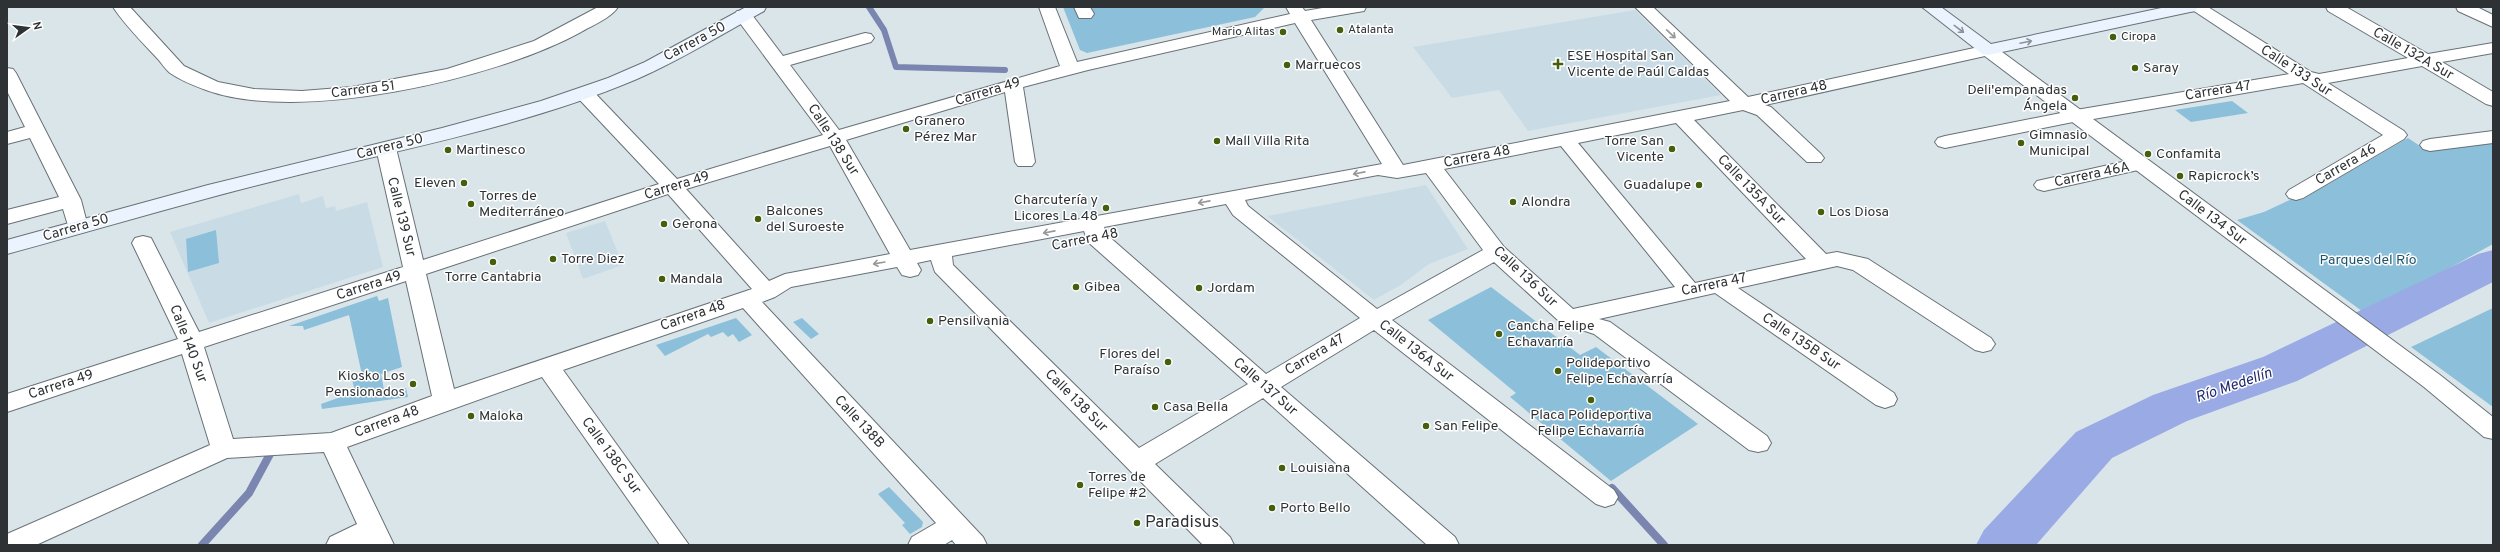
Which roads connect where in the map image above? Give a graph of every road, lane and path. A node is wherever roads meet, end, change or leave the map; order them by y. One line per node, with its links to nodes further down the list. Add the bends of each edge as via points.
1 (610, 7): 12 (street, Carrera 51, via 532,49 475,67 385,88 313,95 268,96 220,88 177,70)
2 (1047, 7): 20 (street)
3 (1358, 7): 13 (street, Carrera 49)
4 (1643, 7): 26 (street, one-way to 26)
5 (1662, 7): 26 (street)
6 (1930, 7): 17 (main road, Calle 134 Sur, one-way to 17)
7 (2190, 7): 17 (main road, Carrera 48, one-way to 7)
8 (2196, 7): 22 (street, Calle 133 Sur)
9 (2334, 7): 18 (street, Calle 132A Sur)
10 (2464, 7): 14 (street)
11 (751, 11): 19 (street, Calle 138 Sur); 24 (main road, Carrera 50, via 647,68)
12 (125, 12)
13 (1297, 12): 20 (street, Carrera 49); 42 (street)
14 (2493, 22)
15 (865, 38): 19 (street)
16 (2493, 48): 18 (street, Carrera 47)
17 (1988, 50): 26 (street, Carrera 48); 27 (street, Calle 134 Sur)
18 (2425, 60): 22 (street, Carrera 47, via 2319,79); 25 (street, Calle 132A Sur)
19 (779, 63): 33 (street, Calle 138 Sur)
20 (1070, 68): 23 (street, Carrera 49)
21 (7, 73): 29 (street)
22 (2305, 77): 27 (street, Carrera 47); 30 (street, Calle 133 Sur)
23 (1013, 84): 33 (street, Carrera 49); 39 (street)
24 (584, 93): 37 (main road, Carrera 50); 44 (street, Calle 138B)
25 (2493, 100)
26 (1756, 105): 28 (street, Carrera 48); 38 (street)
27 (2076, 116): 35 (street, Carrera 47); 40 (street, Calle 134 Sur)
28 (1682, 117): 34 (street, Carrera 48); 55 (street, Calle 135A Sur)
29 (37, 130): 32 (street); 46 (street)
30 (2397, 135): 45 (street, Carrera 46)
31 (2493, 137): 36 (street)
32 (7, 138)
33 (835, 138): 44 (street, Carrera 49); 56 (street, Calle 138 Sur)
34 (1565, 139): 41 (street, Carrera 48); 59 (street)
35 (1945, 142)
36 (2430, 145)
37 (386, 148): 49 (main road, Carrera 50); 57 (street, Calle 139 Sur)
38 (1814, 158)
39 (1025, 162)
40 (2140, 164): 43 (street, Carrera 46A); 70 (street, Calle 134 Sur, via 2432,381)
41 (1431, 166): 42 (street, Carrera 48); 53 (street, Calle 136 Sur)
42 (1397, 172): 47 (street, Carrera 48, via 1387,183)
43 (2044, 185)
44 (673, 187): 57 (street, Carrera 49); 60 (street, Calle 138B)
45 (2296, 194)
46 (71, 200): 48 (street, Carrera 50); 49 (street)
47 (1237, 204): 50 (street, Carrera 48); 62 (street, Calle 136A Sur)
48 (7, 217)
49 (77, 227): 52 (main road, Carrera 50)
50 (1094, 231): 54 (street, Carrera 48); 66 (street, Calle 137 Sur)
51 (143, 243): 63 (street, Calle 140 Sur)
52 (7, 247)
53 (1496, 252): 61 (street, Calle 136 Sur); 62 (street, Carrera 47)
54 (941, 260): 56 (street, Carrera 48); 74 (street, Calle 138 Sur)
55 (1821, 262): 58 (street, Carrera 47); 64 (street, Carrera 47, via 1837,259 1860,264)
56 (907, 266): 60 (street, Carrera 48, via 787,295)
57 (415, 271): 63 (street, Carrera 49); 68 (street, Calle 139 Sur)
58 (1718, 285): 59 (street, Carrera 47); 67 (street, Calle 135B Sur)
59 (1690, 290): 61 (street, Carrera 47)
60 (757, 295): 65 (street, Carrera 48); 76 (street, Calle 138B)
61 (1569, 318): 72 (street, Calle 136 Sur, via 1602,328)
62 (1376, 320): 66 (street, Carrera 47); 75 (street, Calle 136A Sur)
63 (190, 344): 69 (street, Carrera 49); 73 (street, Calle 140 Sur)
64 (1983, 344)
65 (547, 366): 68 (street, Carrera 48); 80 (street, Calle 138C Sur)
66 (1263, 386): 74 (street, Carrera 47); 84 (street, Calle 137 Sur)
67 (1885, 399)
68 (445, 401): 71 (street, Carrera 48)
69 (7, 403)
70 (2493, 430)
71 (332, 442): 73 (street, Carrera 48); 77 (street)
72 (1758, 443)
73 (224, 449): 78 (street, Carrera 48)
74 (1137, 462): 83 (street, Calle 138 Sur)
75 (1605, 497)
76 (954, 525): 81 (street); 82 (street, Calle 138B)
77 (375, 537): 79 (street)
78 (10, 545)
79 (340, 545)
80 (676, 545)
81 (922, 545)
82 (973, 545)
83 (1220, 545)
84 (1446, 545)

